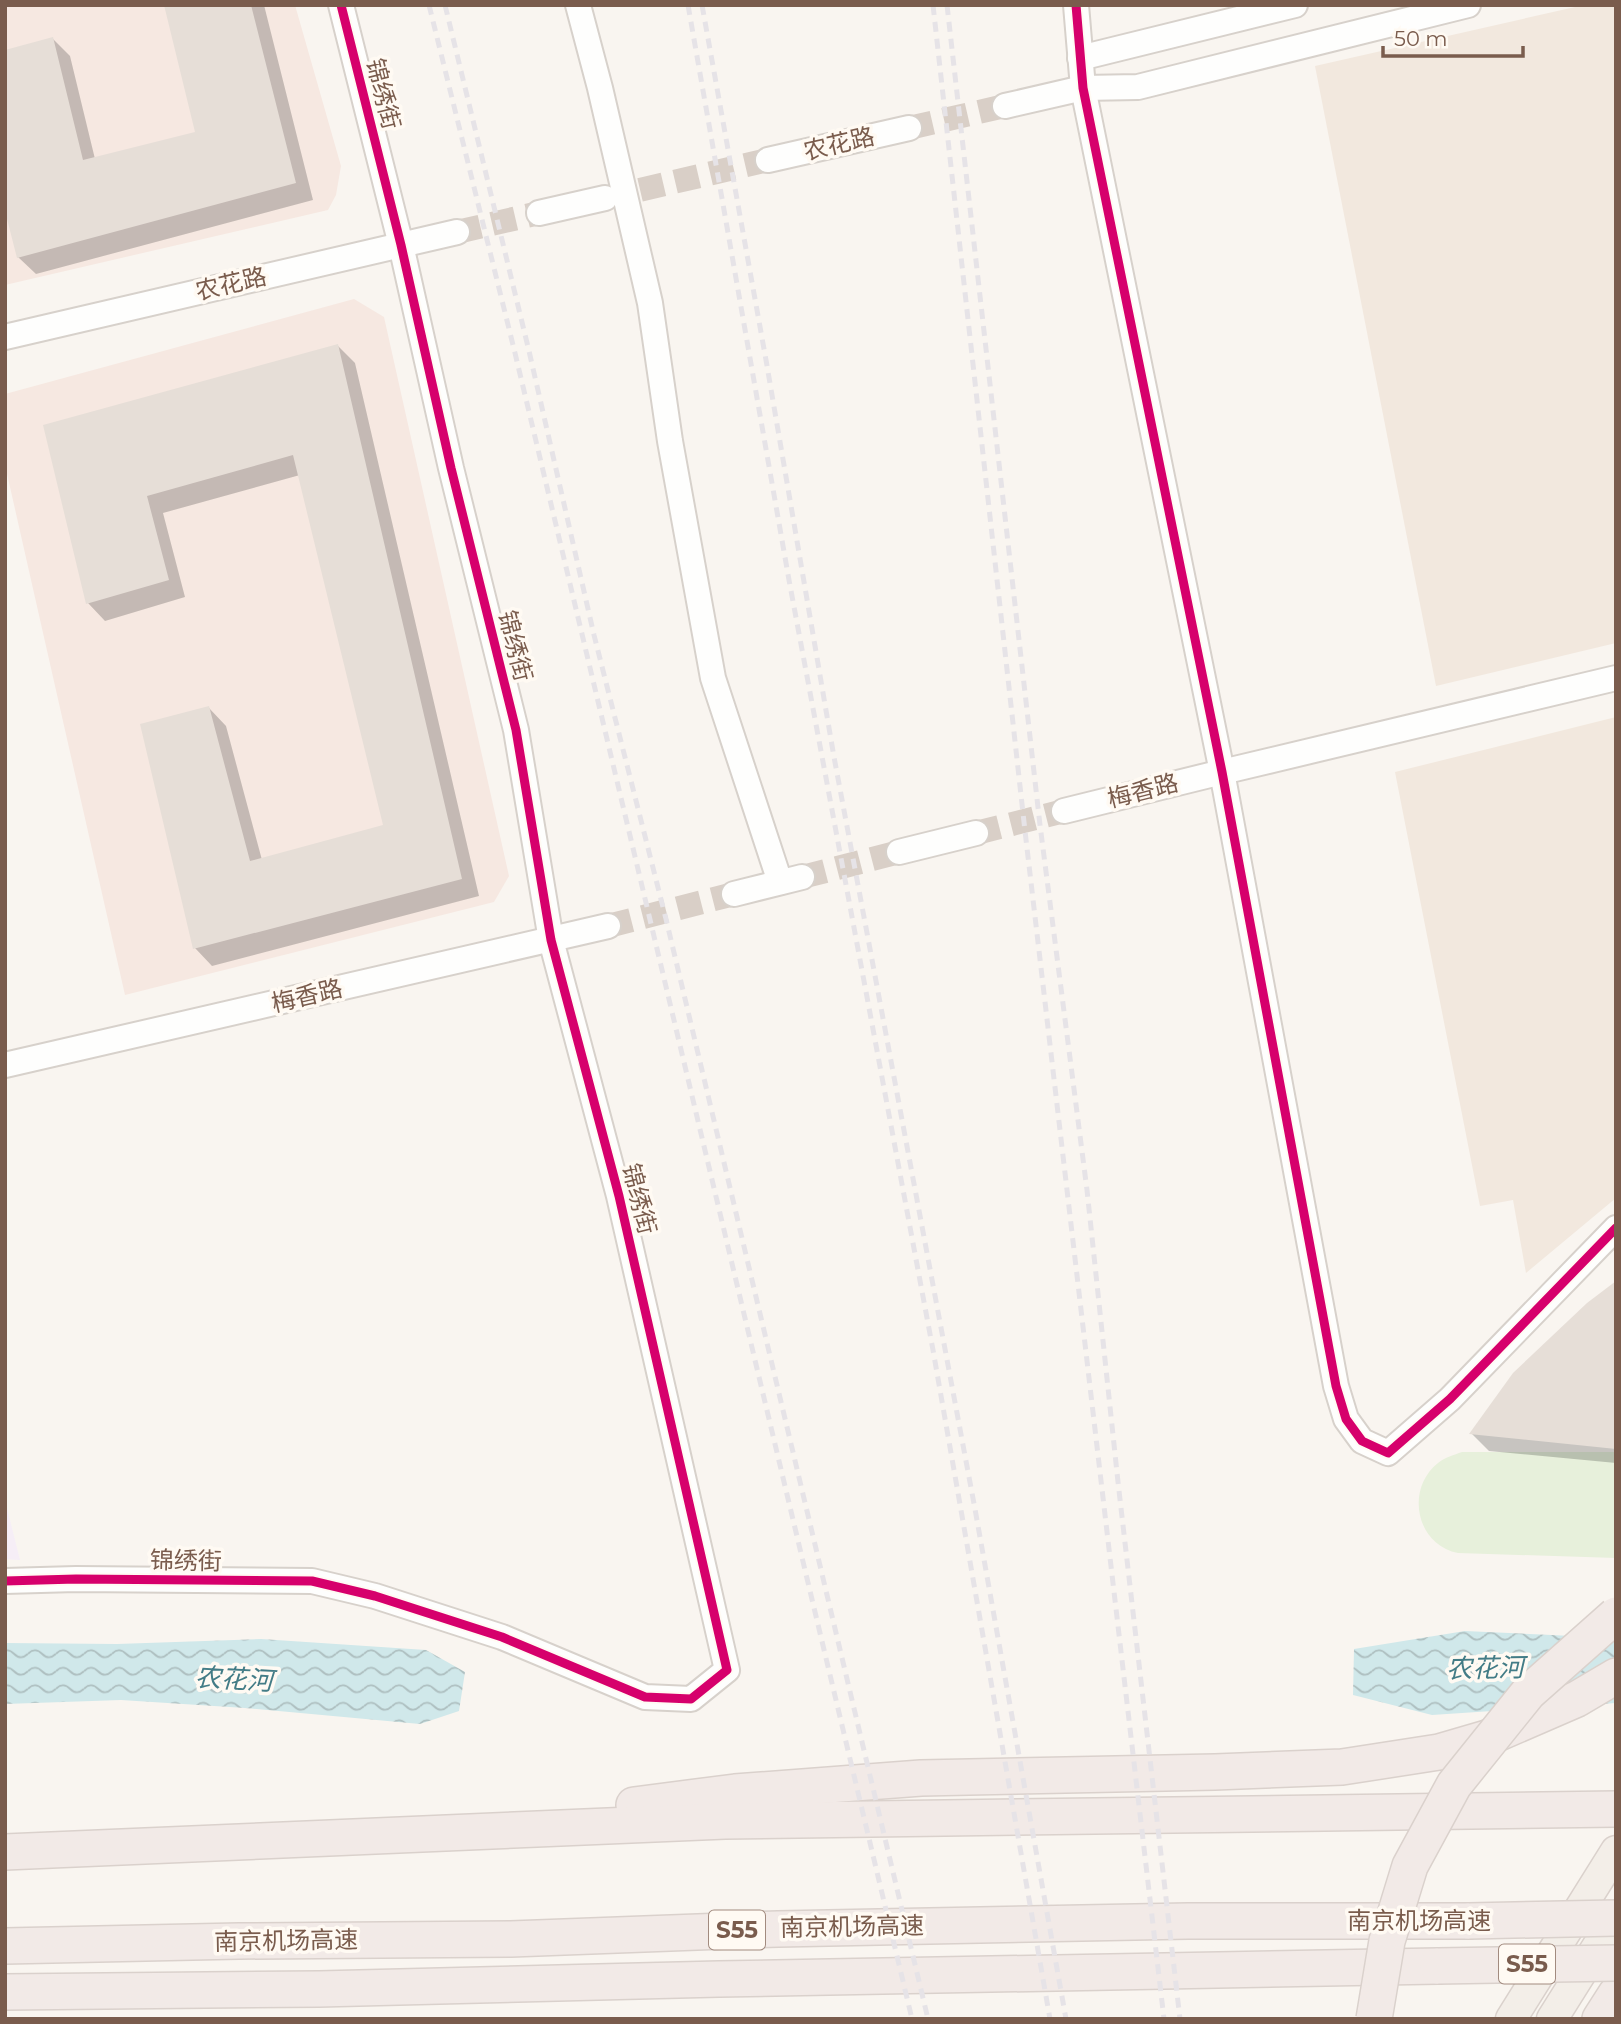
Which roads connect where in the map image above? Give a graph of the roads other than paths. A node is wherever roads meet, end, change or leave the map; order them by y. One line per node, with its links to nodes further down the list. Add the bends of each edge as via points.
1 (341, 5): 14 (street, 锦绣街)
2 (578, 5): 21 (street, via 650,303 713,678 791,879)
3 (1076, 5): 6 (street)
4 (1295, 5): 6 (street)
5 (1468, 5): 7 (street, via 1138,87)
6 (1080, 58): 7 (street)
7 (1083, 88): 8 (street); 17 (street)
8 (1005, 106)
9 (909, 128): 10 (street, 农花路)
10 (768, 160)
11 (605, 198): 12 (street)
12 (539, 213)
13 (457, 232): 14 (street, 农花路)
14 (401, 245): 15 (street, 农花路); 23 (street, 锦绣街, via 516,730)
15 (5, 337)
16 (1616, 678): 17 (street, 梅香路)
17 (1222, 772): 18 (street, 梅香路); 25 (street, via 1336,1386 1346,1419 1362,1441 1388,1454 1450,1399)
18 (1064, 811)
19 (976, 833): 20 (street)
20 (899, 852)
21 (734, 894)
22 (608, 926): 23 (street, 梅香路)
23 (551, 940): 24 (street, 梅香路); 26 (street, 锦绣街, via 619,1196 727,1670 691,1699 645,1697 502,1637 312,1581)
24 (5, 1065)
25 (1616, 1228)
26 (5, 1581)
27 (1616, 1615): 38 (highway, bridge, via 1528,1693 1454,1785 1410,1866 1387,1941)
28 (1616, 1676): 30 (highway, bridge, via 1577,1699 1487,1738 1439,1752 1342,1767 921,1778 735,1791)
29 (1616, 1808): 30 (highway, via 725,1821)
30 (413, 1834): 31 (highway)
31 (5, 1852)
32 (1616, 1852): 39 (main road)
33 (1616, 1917): 34 (highway, 南京机场高速 / S55, bridge, via 1188,1921 778,1929 512,1940); 40 (main road)
34 (5, 1947)
35 (1616, 1962): 36 (highway, 南京机场高速 / S55, bridge)
36 (5, 1992)
37 (1616, 1994): 41 (highway)
38 (1374, 2019)
39 (1511, 2019)
40 (1552, 2019)
41 (1600, 2019)

